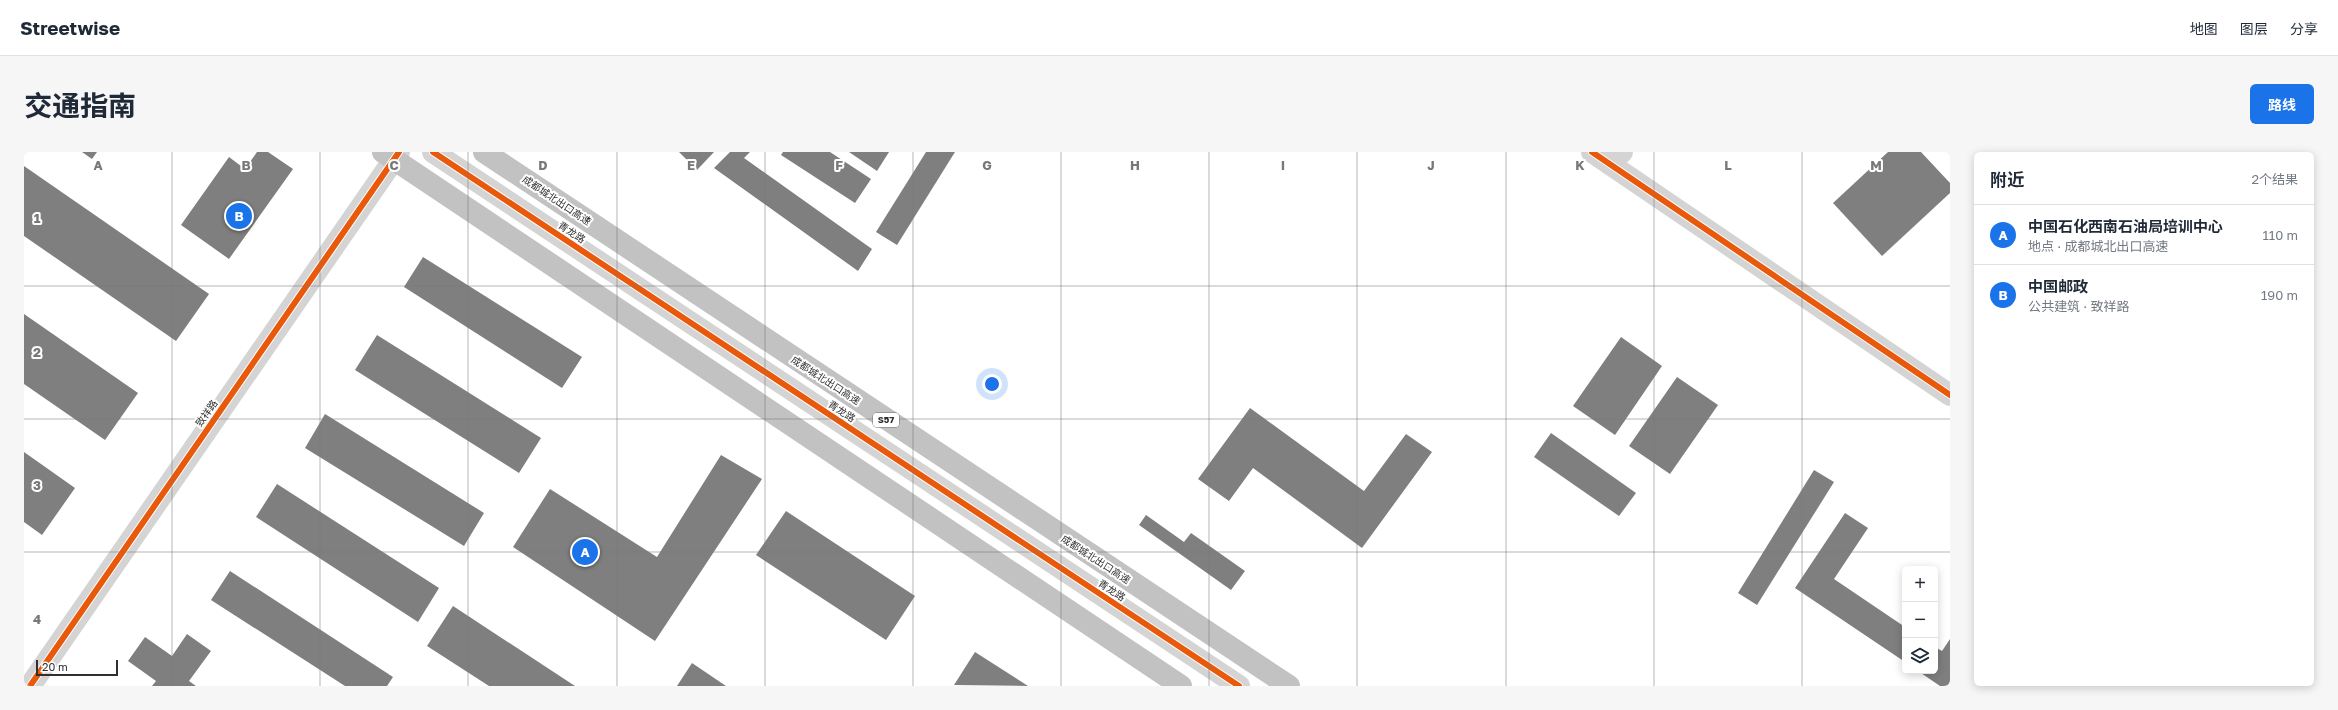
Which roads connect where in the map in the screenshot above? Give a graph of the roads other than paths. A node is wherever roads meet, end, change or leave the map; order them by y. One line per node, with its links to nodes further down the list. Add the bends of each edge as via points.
1 (383, 152): 9 (highway, bridge)
2 (399, 152): 8 (street, 致祥路)
3 (433, 152): 10 (street, 青龙路)
4 (484, 152): 11 (highway, 成都城北出口高速 / S57)
5 (1592, 152): 6 (street)
6 (1616, 158): 7 (street)
7 (1950, 395)
8 (30, 686)
9 (1182, 686)
10 (1239, 686)
11 (1289, 686)

